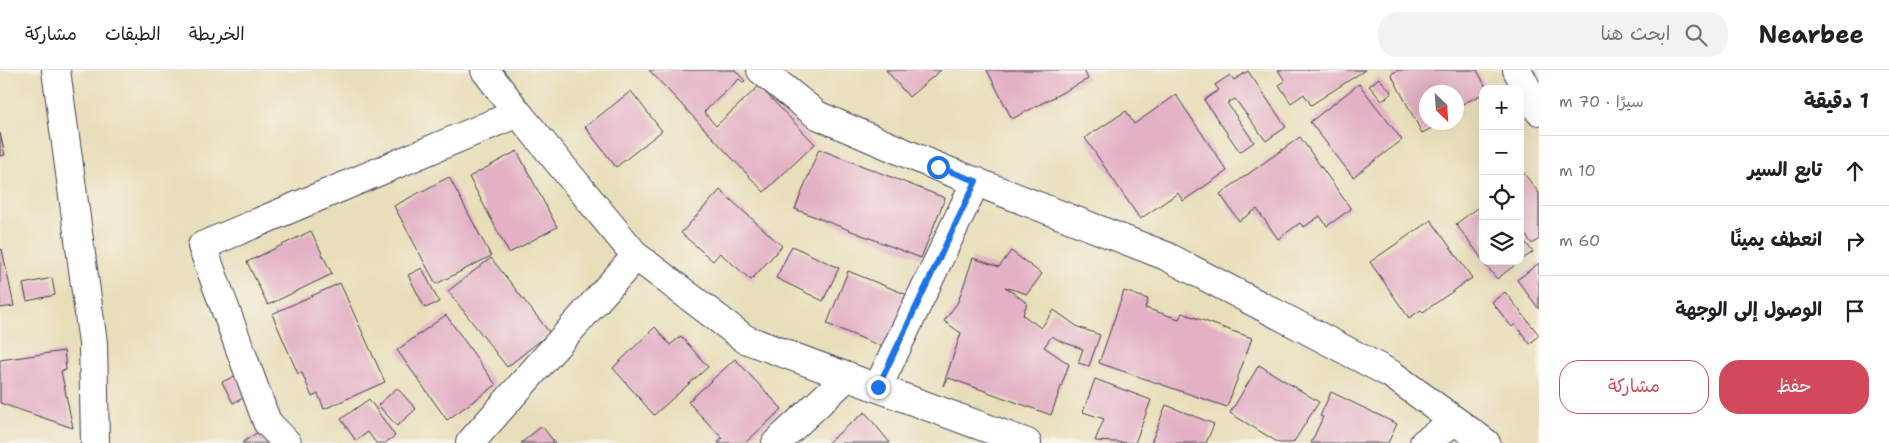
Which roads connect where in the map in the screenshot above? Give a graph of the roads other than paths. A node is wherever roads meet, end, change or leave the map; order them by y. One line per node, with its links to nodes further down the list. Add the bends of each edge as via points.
1 (56, 70): 12 (street, via 93,343)
2 (485, 70): 6 (street)
3 (761, 70): 7 (street, via 817,115)
4 (1518, 70): 5 (street)
5 (1539, 111)
6 (518, 113): 8 (street); 13 (street, via 202,246 267,422)
7 (976, 181): 10 (street); 11 (street, via 1166,256 1391,374)
8 (636, 256): 9 (street, via 745,339); 14 (street)
9 (848, 376): 10 (street); 15 (street)
10 (878, 387): 16 (street)
11 (1455, 421): 17 (street); 18 (street)
12 (95, 443)
13 (287, 443)
14 (470, 443)
15 (776, 443)
16 (1027, 443)
17 (1424, 443)
18 (1486, 443)

